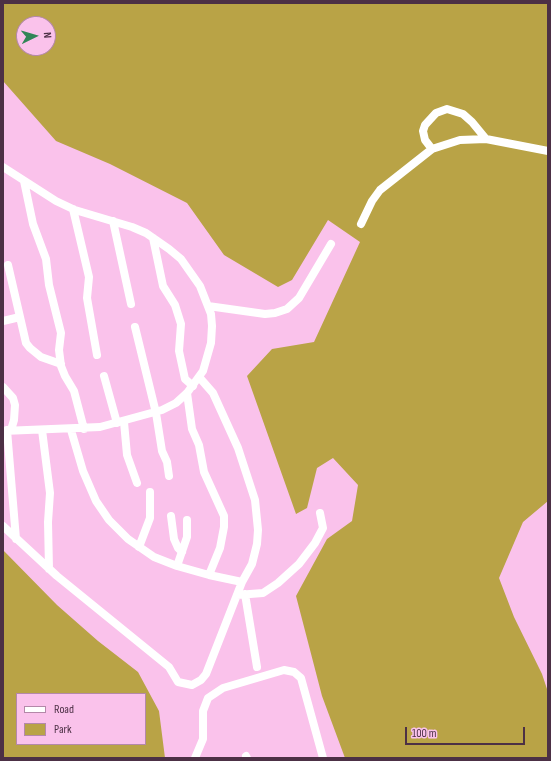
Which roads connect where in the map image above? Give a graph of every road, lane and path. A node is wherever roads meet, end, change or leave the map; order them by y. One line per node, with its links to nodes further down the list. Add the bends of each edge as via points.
1 (486, 139): 2 (street, via 460,140); 2 (street, via 463,114 447,109 436,113 425,125 425,140); 3 (street)
2 (432, 149): 8 (street, via 380,190)
3 (548, 151)
4 (3, 167): 5 (street)
5 (24, 181): 6 (street); 18 (street, via 34,228 46,259 49,285 61,333)
6 (73, 209): 7 (street); 17 (street, via 89,277 87,298)
7 (112, 221): 9 (street, via 132,227); 12 (street)
8 (360, 224)
9 (153, 238): 13 (street, via 181,259 192,272); 21 (street, via 163,286 173,301 181,324 179,351 185,379)
10 (331, 244): 13 (street, via 299,298 286,309 265,314)
11 (8, 265): 14 (street)
12 (131, 304)
13 (208, 306): 20 (street, via 212,326 211,343)
14 (20, 317): 15 (street); 18 (street, via 30,348 50,362)
15 (3, 321)
16 (135, 327): 24 (street)
17 (97, 355)
18 (61, 364): 26 (street, via 74,391)
19 (104, 376): 25 (street)
20 (199, 377): 21 (street); 43 (street, via 213,393 229,426 255,500 258,521 257,544 252,564)
21 (193, 386): 23 (street)
22 (3, 387): 27 (street, via 15,405 14,420)
23 (187, 393): 24 (street, via 176,403); 42 (street, via 192,429 199,445 204,472 224,516 220,548)
24 (156, 413): 25 (street); 30 (street)
25 (121, 422): 26 (street); 31 (street, via 127,455)
26 (84, 429): 29 (street)
27 (7, 430): 28 (street); 37 (street)
28 (42, 430): 29 (street); 41 (street, via 50,493)
29 (71, 430): 38 (street, via 83,471 96,501 109,520)
30 (169, 476)
31 (137, 483)
32 (150, 492): 38 (street, via 150,518)
33 (320, 513): 44 (street, via 324,528 298,564 263,593)
34 (171, 516): 39 (street, via 174,539)
35 (187, 520): 39 (street, via 187,537)
36 (3, 526): 37 (street)
37 (16, 539): 41 (street)
38 (139, 547): 40 (street, via 154,557)
39 (182, 552): 40 (street)
40 (177, 566): 42 (street)
41 (49, 569): 44 (street, via 169,667 178,682 188,686 197,683 206,674)
42 (209, 575): 43 (street)
43 (242, 582): 44 (street)
44 (241, 594): 45 (street)
45 (257, 667)
46 (195, 758): 47 (street, via 203,739 203,712 208,698 223,688 284,670 294,672 301,678)
47 (324, 758)

